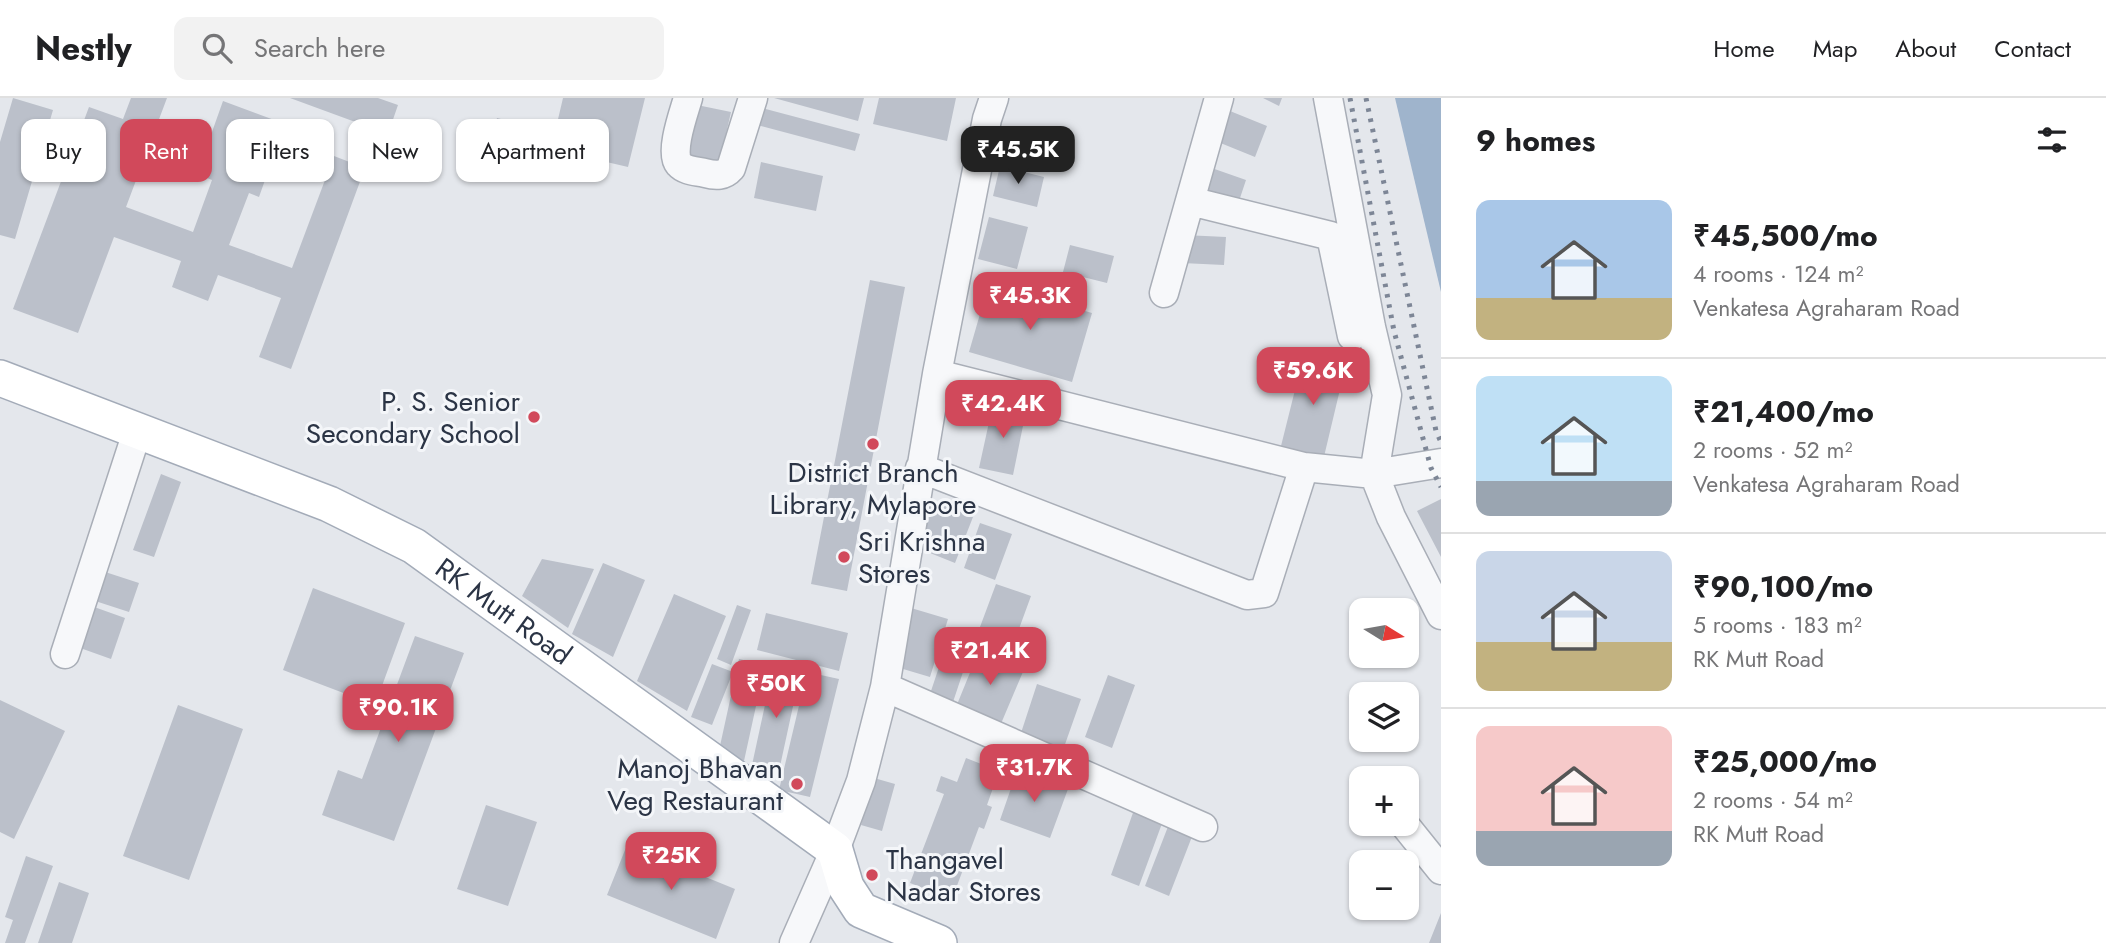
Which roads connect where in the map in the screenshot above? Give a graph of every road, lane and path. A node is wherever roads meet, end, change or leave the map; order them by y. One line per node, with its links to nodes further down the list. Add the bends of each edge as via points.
1 (688, 98): 2 (street, via 675,158 686,169 713,175 731,168)
2 (753, 98)
3 (994, 98): 9 (street)
4 (1219, 98): 6 (street)
5 (1328, 98): 15 (street, via 1387,395)
6 (1190, 201): 7 (street); 8 (street, via 1331,236)
7 (1164, 293)
8 (1352, 336)
9 (937, 374): 13 (street); 14 (street)
10 (0, 378): 11 (main road, RK Mutt Road)
11 (138, 429): 17 (street); 21 (main road, RK Mutt Road, via 329,504 414,546)
12 (1441, 463): 15 (street)
13 (1304, 467): 14 (street, via 1264,593 1256,596); 15 (street)
14 (920, 468): 18 (street)
15 (1382, 473): 16 (street, via 1391,517)
16 (1441, 615)
17 (65, 654)
18 (886, 687): 19 (street); 21 (street, via 861,781)
19 (1203, 827)
20 (1414, 836): 22 (street)
21 (835, 850): 23 (street); 24 (main road, via 846,887 861,910)
22 (1441, 870)
23 (794, 943)
24 (939, 943)

